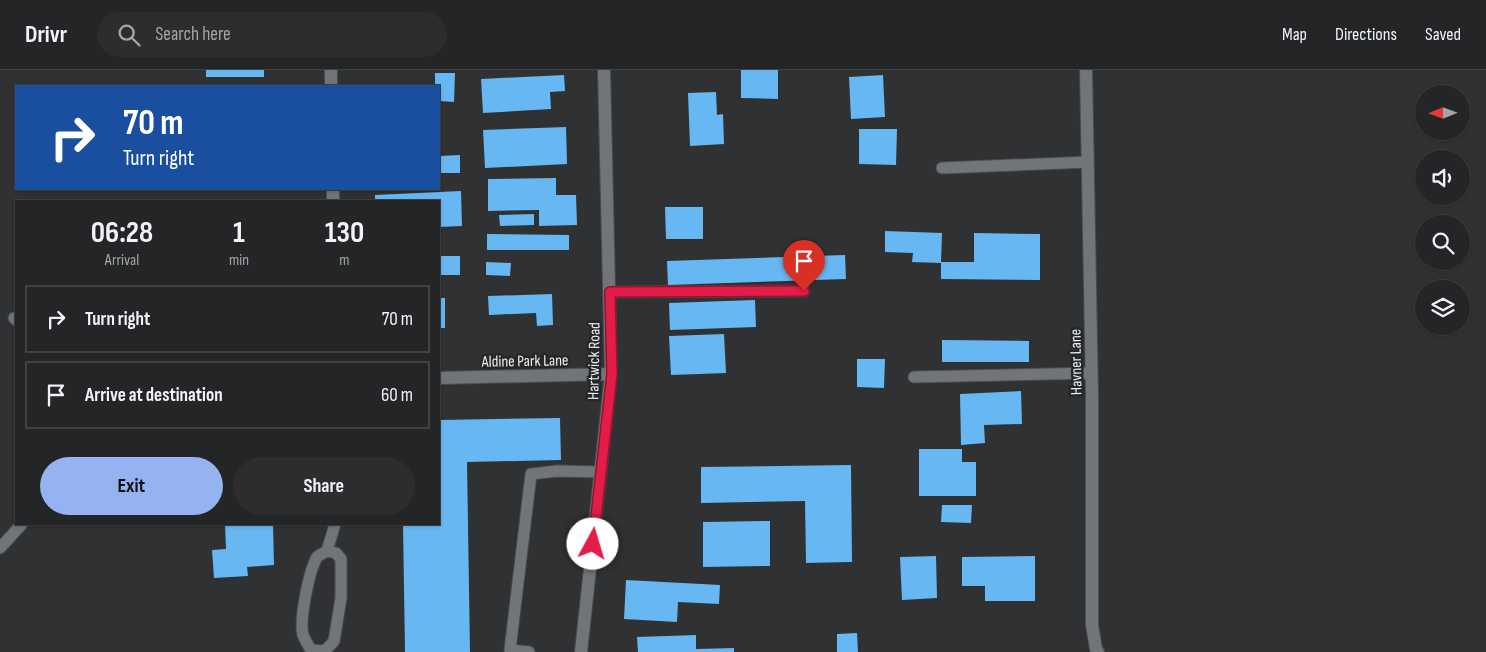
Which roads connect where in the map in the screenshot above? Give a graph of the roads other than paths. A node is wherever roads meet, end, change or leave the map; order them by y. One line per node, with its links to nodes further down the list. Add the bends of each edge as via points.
1 (331, 70): 4 (street)
2 (604, 70): 8 (street, Hartwick Road)
3 (1086, 70): 5 (street, Havner Lane)
4 (331, 85)
5 (1088, 162): 6 (lane); 9 (street, Havner Lane)
6 (942, 168)
7 (804, 291): 8 (lane)
8 (610, 292): 10 (street, Hartwick Road)
9 (1092, 373): 11 (lane); 20 (street, Havner Lane, via 1092,625)
10 (612, 374): 12 (street, Aldine Park Lane); 13 (street, Hartwick Road)
11 (914, 376)
12 (440, 378)
13 (601, 472): 18 (lane, via 531,474 510,650); 19 (street, Hartwick Road)
14 (21, 525): 16 (lane)
15 (335, 525): 17 (lane)
16 (0, 548)
17 (327, 551): 17 (lane, via 318,556 303,614 303,635 311,650 325,651 334,641 341,598 341,559 336,552)
18 (529, 652)
19 (582, 652)
20 (1098, 652)

